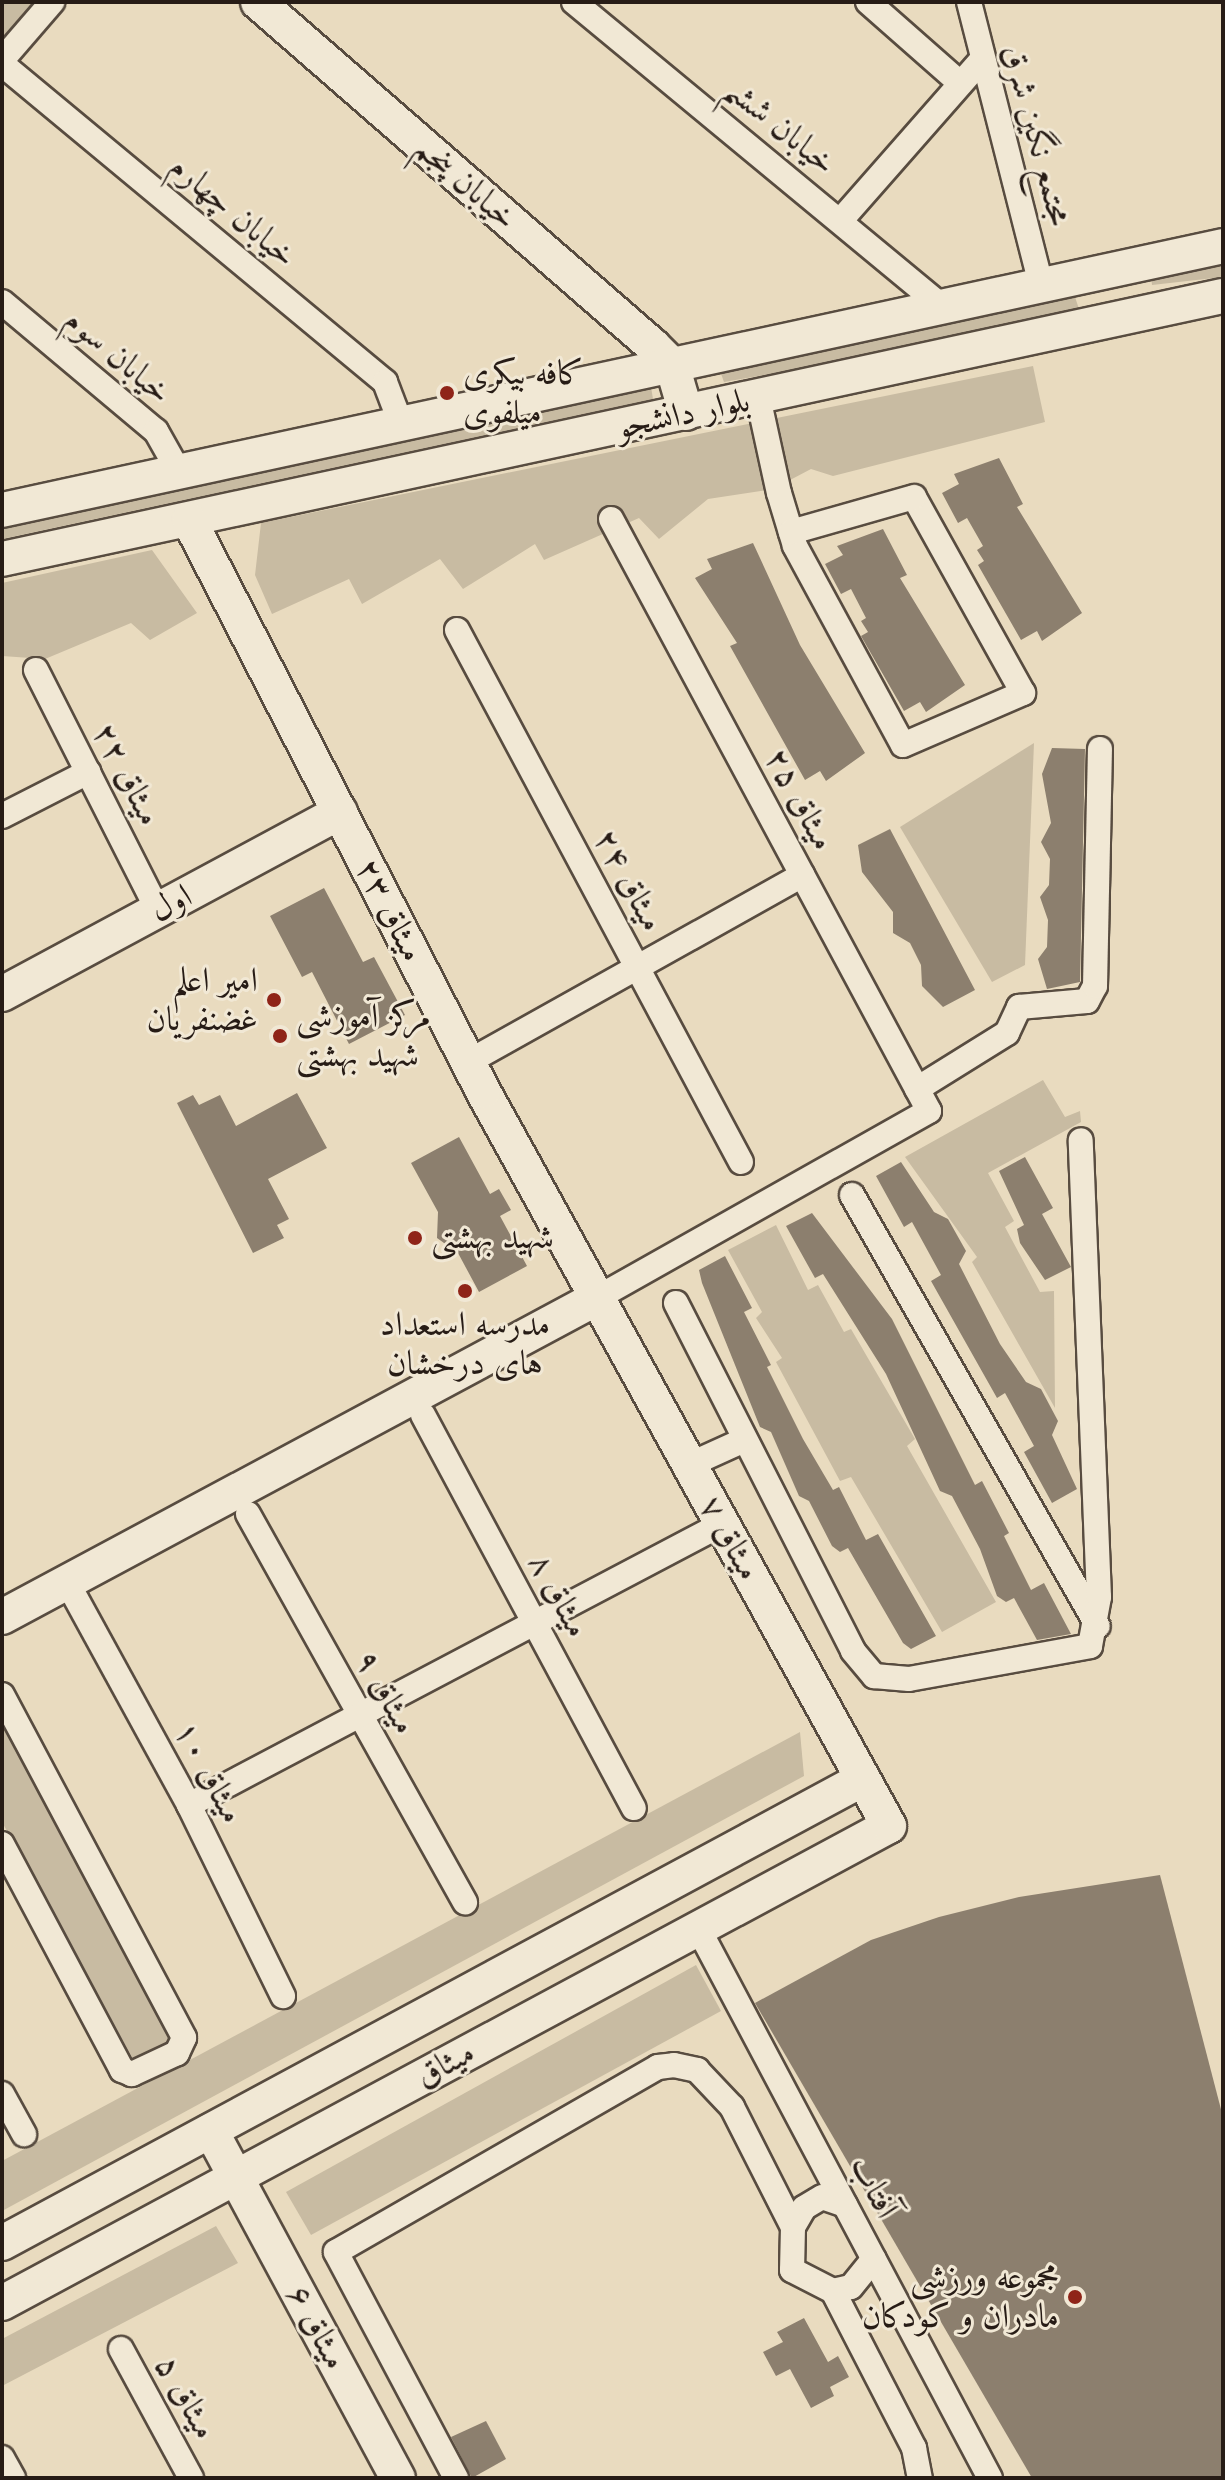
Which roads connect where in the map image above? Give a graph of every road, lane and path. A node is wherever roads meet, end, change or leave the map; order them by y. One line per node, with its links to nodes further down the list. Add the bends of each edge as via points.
1 (52, 2): 6 (street)
2 (258, 2): 17 (main road, خیابان پنجم)
3 (574, 2): 9 (street, خیابان ششم)
4 (868, 2): 8 (street)
5 (969, 2): 7 (street, مجتمع نگین شرق)
6 (2, 62): 20 (street, خیابان چهارم, via 385,382)
7 (980, 62): 8 (street); 12 (street, مجتمع نگین شرق)
8 (960, 83): 9 (street)
9 (841, 220): 15 (street, خیابان ششم)
10 (1223, 246): 11 (main road, بلوار دانشجو)
11 (1120, 267): 12 (main road, بلوار دانشجو); 16 (main road)
12 (1041, 284): 15 (main road, بلوار دانشجو)
13 (1223, 296): 16 (main road, بلوار دانشجو)
14 (2, 302): 21 (street, خیابان سوم, via 156,431)
15 (941, 306): 17 (main road, بلوار دانشجو)
16 (1132, 315): 18 (main road, بلوار دانشجو)
17 (672, 365): 19 (main road); 20 (main road, بلوار دانشجو)
18 (758, 397): 19 (main road, بلوار دانشجو); 25 (street)
19 (686, 413): 24 (main road, بلوار دانشجو)
20 (401, 424): 21 (main road, بلوار دانشجو)
21 (179, 472): 22 (main road, بلوار دانشجو)
22 (2, 510)
23 (611, 519): 33 (street, میثاق ۲۵)
24 (189, 520): 26 (main road, بلوار دانشجو); 31 (main road, میثاق ۲۳)
25 (791, 532): 25 (street, via 903,745 1023,693 914,497)
26 (2, 559)
27 (457, 630): 35 (street, میثاق ۲۴)
28 (36, 670): 30 (street, میثاق ۲۲)
29 (1100, 749): 38 (street, via 1095,986 1087,1001 1019,1007 1007,1033)
30 (88, 772): 32 (street); 34 (street, میثاق ۲۲)
31 (340, 812): 34 (main road, اول); 37 (main road, میثاق ۲۳)
32 (2, 816)
33 (802, 875): 35 (street); 38 (street, میثاق ۲۵)
34 (158, 910): 36 (main road, اول)
35 (637, 968): 37 (street); 40 (street, میثاق ۲۴)
36 (2, 994)
37 (468, 1062): 42 (main road, میثاق ۲۳)
38 (917, 1089): 42 (street, میثاق ۲۵, via 929,1111)
39 (1081, 1140): 52 (street)
40 (741, 1162)
41 (852, 1195): 52 (street)
42 (597, 1298): 46 (main road, میثاق ۷); 49 (main road)
43 (676, 1303): 45 (street)
44 (423, 1415): 51 (street, میثاق ۸)
45 (744, 1440): 46 (street); 52 (street, via 853,1651 874,1676 909,1679 1090,1646)
46 (689, 1465): 48 (main road, میثاق ۷)
47 (248, 1514): 54 (street, میثاق ۹)
48 (722, 1524): 51 (street); 55 (main road, میثاق ۷)
49 (67, 1582): 50 (main road); 56 (street, میثاق ۱۰)
50 (2, 1617)
51 (534, 1621): 54 (street); 57 (street, میثاق ۸)
52 (1098, 1626)
53 (2, 1695): 59 (street, via 184,2038 177,2053 132,2074 122,2070)
54 (359, 1714): 56 (street); 60 (street, میثاق ۹)
55 (863, 1779): 58 (main road, میثاق ۷); 64 (main road, میثاق)
56 (189, 1805): 62 (street, میثاق ۱۰)
57 (634, 1808)
58 (889, 1826): 61 (main road, میثاق)
59 (2, 1844)
60 (465, 1903)
61 (698, 1928): 66 (main road, میثاق); 67 (street, آفتاب)
62 (283, 1996)
63 (2, 2094): 65 (street)
64 (211, 2131): 66 (main road, میثاق ۶); 69 (main road, میثاق)
65 (24, 2134)
66 (236, 2177): 72 (main road, میثاق); 77 (main road, میثاق ۶)
67 (845, 2205): 68 (street, via 822,2197 804,2208); 70 (street, آفتاب)
68 (793, 2227): 71 (street, via 792,2270); 78 (street, via 732,2107 697,2070 674,2065 658,2067 336,2252)
69 (2, 2243)
70 (874, 2259): 71 (street, via 851,2287); 80 (street, آفتاب)
71 (833, 2291): 79 (street, via 914,2448)
72 (2, 2303)
73 (121, 2349): 76 (street, میثاق ۵)
74 (2, 2458): 75 (street)
75 (13, 2478)
76 (191, 2478)
77 (398, 2478)
78 (456, 2478)
79 (920, 2478)
80 (990, 2478)

